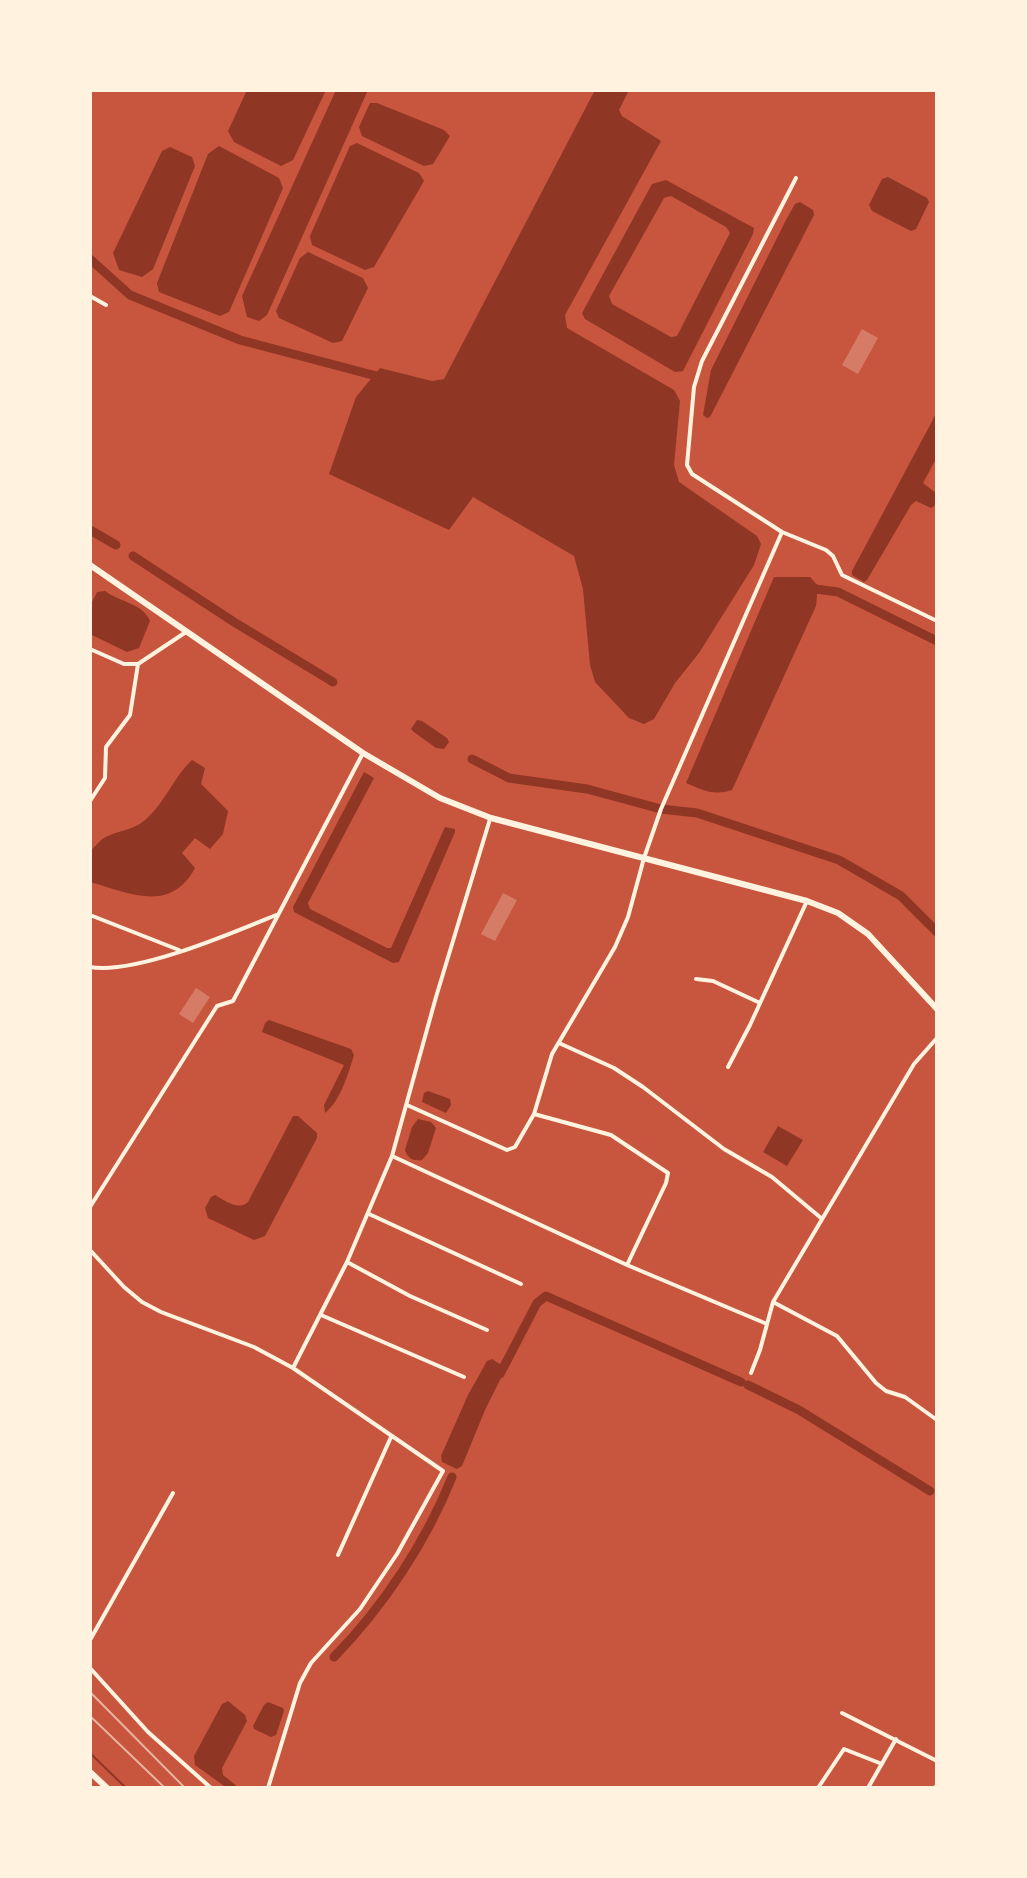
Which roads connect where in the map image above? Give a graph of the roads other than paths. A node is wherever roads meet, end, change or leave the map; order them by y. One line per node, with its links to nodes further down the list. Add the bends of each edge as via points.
1 (796, 178): 4 (street, via 702,361 694,387 687,465 692,474)
2 (90, 296): 3 (street)
3 (106, 305)
4 (782, 532): 6 (street, via 826,550 842,575); 13 (street)
5 (90, 565): 7 (street)
6 (937, 621)
7 (188, 631): 9 (street); 10 (street)
8 (90, 649): 9 (street, via 124,664)
9 (138, 664): 11 (street, via 130,715 106,747 105,778)
10 (363, 753): 12 (street, via 440,798); 15 (street)
11 (90, 801)
12 (491, 818): 13 (street); 25 (street)
13 (644, 858): 14 (street); 23 (street, via 615,947)
14 (807, 901): 20 (street); 21 (street, via 838,913 868,934)
15 (278, 914): 17 (street); 28 (street, via 233,1001 217,1006)
16 (90, 915): 17 (street)
17 (181, 951): 18 (street, via 107,969)
18 (90, 967)
19 (696, 979): 20 (street, via 713,981)
20 (760, 1003): 24 (street)
21 (937, 1009)
22 (937, 1038): 30 (street, via 914,1064)
23 (559, 1043): 26 (street); 30 (street, via 643,1087)
24 (728, 1067)
25 (407, 1105): 26 (street, via 507,1150 515,1147); 27 (street)
26 (534, 1114): 33 (street, via 611,1135 668,1173)
27 (392, 1156): 29 (street); 33 (street)
28 (90, 1207)
29 (369, 1214): 32 (street); 34 (street)
30 (821, 1218): 35 (street)
31 (90, 1250): 39 (street, via 142,1302)
32 (347, 1262): 36 (street); 38 (street)
33 (627, 1265): 37 (street)
34 (521, 1284)
35 (773, 1302): 37 (street); 42 (street, via 837,1336 876,1383)
36 (321, 1315): 39 (street); 41 (street)
37 (767, 1324): 40 (street)
38 (487, 1330)
39 (293, 1368): 43 (street)
40 (751, 1373)
41 (464, 1377)
42 (937, 1420)
43 (391, 1437): 45 (street); 55 (street, via 443,1471 360,1609 309,1666)
44 (173, 1493): 46 (street)
45 (338, 1555)
46 (90, 1640)
47 (90, 1668): 54 (street, via 148,1732)
48 (842, 1713): 49 (street)
49 (896, 1739): 50 (street); 51 (street)
50 (937, 1761)
51 (882, 1764): 56 (street, via 844,1749); 57 (street)
52 (90, 1772): 53 (street)
53 (107, 1788)
54 (211, 1788)
55 (268, 1788)
56 (818, 1788)
57 (868, 1788)

